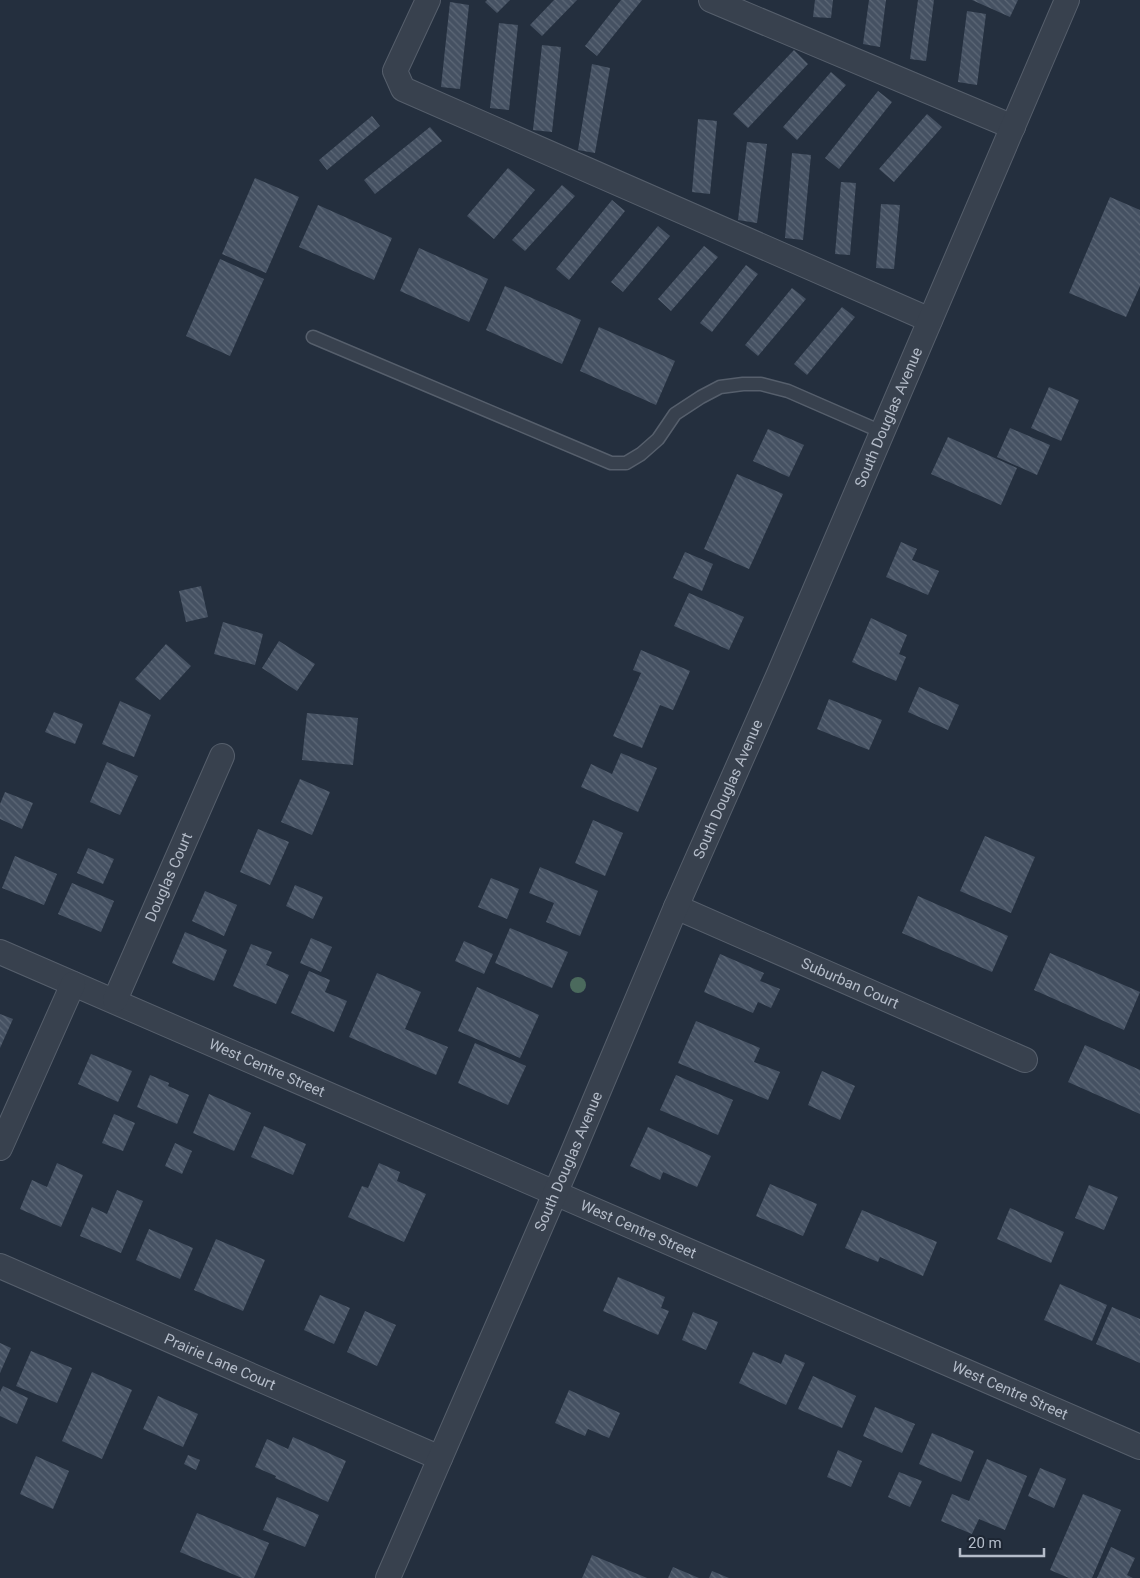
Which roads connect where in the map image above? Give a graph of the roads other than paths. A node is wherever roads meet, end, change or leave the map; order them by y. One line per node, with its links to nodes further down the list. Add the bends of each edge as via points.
1 (428, 0): 5 (street, via 394,71 403,90)
2 (711, 0): 4 (street)
3 (1067, 0): 4 (street, South Douglas Avenue)
4 (1014, 127): 5 (street, South Douglas Avenue)
5 (930, 320): 7 (street, South Douglas Avenue)
6 (313, 337): 7 (lane, via 610,463 626,463 641,454 658,439 675,414 701,397 720,387 743,384 761,384 788,391)
7 (882, 432): 9 (street, South Douglas Avenue)
8 (222, 756): 12 (street, Douglas Court)
9 (676, 907): 13 (street, Suburban Court); 15 (street, South Douglas Avenue)
10 (0, 952): 11 (street, West Centre Street)
11 (73, 984): 12 (street, West Centre Street); 14 (street)
12 (115, 1000): 15 (street, West Centre Street)
13 (1024, 1060)
14 (0, 1148)
15 (555, 1193): 17 (street, West Centre Street); 18 (street, South Douglas Avenue)
16 (0, 1266): 18 (street, Prairie Lane Court)
17 (1140, 1447)
18 (440, 1458): 19 (street, South Douglas Avenue)
19 (395, 1576)

